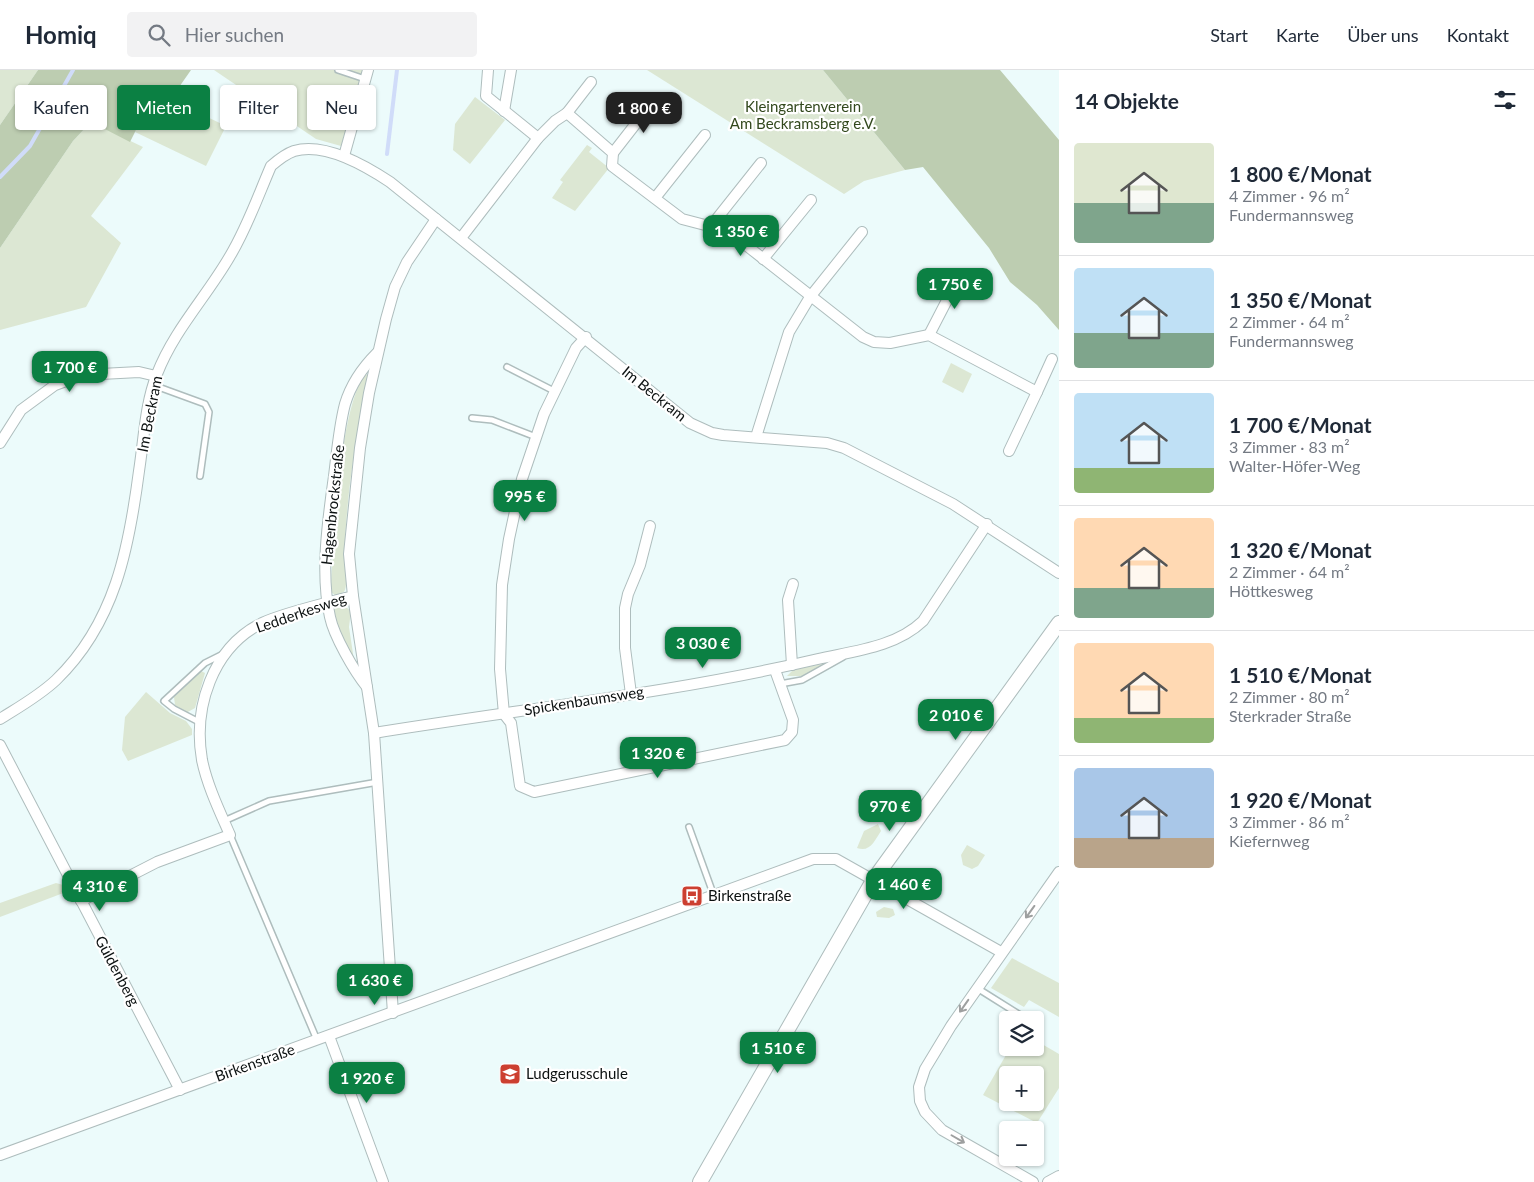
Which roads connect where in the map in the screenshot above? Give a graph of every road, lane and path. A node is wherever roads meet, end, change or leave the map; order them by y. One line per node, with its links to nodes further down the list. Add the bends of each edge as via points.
1 (338, 70): 4 (lane)
2 (488, 70): 7 (street, via 486,96)
3 (511, 70): 7 (street)
4 (367, 75): 12 (street)
5 (591, 82): 8 (street)
6 (655, 100): 11 (street)
7 (504, 111): 10 (street)
8 (567, 113): 10 (street); 11 (street)
9 (705, 135): 14 (street)
10 (538, 138): 19 (street)
11 (613, 153): 14 (street, via 612,166)
12 (344, 156): 16 (street, Im Beckram, via 390,182); 28 (street, Im Beckram, via 295,151 271,166 230,255 180,328)
13 (761, 163): 17 (street)
14 (655, 198): 17 (street, via 682,219)
15 (811, 200): 20 (street)
16 (436, 220): 19 (street, Im Beckram); 25 (street, Hagenbrockstraße, via 407,262 395,287)
17 (711, 226): 20 (street, via 728,232)
18 (862, 232): 22 (street)
19 (461, 238): 24 (street, Im Beckram)
20 (763, 259): 22 (street)
21 (960, 275): 23 (street)
22 (810, 297): 23 (street, via 874,342 890,343); 33 (street, via 788,332)
23 (929, 334): 30 (street)
24 (586, 337): 29 (street, via 576,348); 33 (street, Im Beckram, via 690,423 712,433)
25 (378, 352): 41 (street, Hagenbrockstraße, via 352,513); 42 (street, Hagenbrockstraße, via 356,379 345,403 329,512)
26 (1052, 359): 30 (street)
27 (507, 368): 29 (lane)
28 (155, 381): 34 (street, via 139,372 82,375 55,385 21,410); 36 (lane, via 205,404 209,412); 52 (street, Im Beckram, via 130,535 111,598 72,662 38,694)
29 (554, 391): 32 (street)
30 (1037, 392): 35 (street)
31 (472, 418): 32 (lane, via 492,420)
32 (536, 437): 51 (street, via 508,539 502,586 500,669)
33 (756, 437): 37 (street, Im Beckram, via 835,445 924,488)
34 (0, 443)
35 (1009, 451)
36 (200, 476)
37 (987, 524): 39 (street, Im Beckram); 44 (street, Spickenbaumsweg, via 913,630 886,643)
38 (650, 526): 50 (street, via 626,608 625,648)
39 (1059, 573)
40 (793, 584): 46 (street, via 788,600)
41 (353, 596): 42 (street, Ledderkesweg); 49 (street, Hagenbrockstraße)
42 (328, 603): 45 (street, Ledderkesweg, via 263,623 241,636); 49 (street, Hagenbrockstraße, via 330,618 355,672)
43 (1059, 623): 61 (main road)
44 (851, 651): 46 (street, Spickenbaumsweg); 48 (lane, via 802,680)
45 (224, 653): 53 (street, Ledderkesweg, via 211,677); 53 (lane, via 205,663 164,701)
46 (792, 665): 47 (street, Spickenbaumsweg)
47 (775, 670): 48 (street); 50 (street, Spickenbaumsweg)
48 (780, 684): 51 (street, via 793,726 785,740 534,792 520,786 511,723)
49 (368, 687): 54 (street, Hagenbrockstraße)
50 (631, 694): 51 (street, Spickenbaumsweg)
51 (504, 714): 54 (street, Spickenbaumsweg)
52 (0, 719)
53 (199, 722): 57 (street, Ledderkesweg, via 202,762)
54 (374, 733): 56 (street, Hagenbrockstraße)
55 (0, 745): 63 (street, Güldenberg)
56 (379, 782): 57 (lane, via 269,801); 67 (street, Hagenbrockstraße)
57 (224, 821): 59 (street, Ledderkesweg)
58 (689, 827): 62 (lane)
59 (230, 835): 63 (street, via 157,862); 69 (lane)
60 (1059, 872): 64 (street, one-way to 64)
61 (874, 879): 62 (street, Birkenstraße, via 836,859 825,857); 64 (street, Birkenstraße); 74 (main road)
62 (714, 896): 67 (street, Birkenstraße)
63 (81, 901): 70 (street, Güldenberg)
64 (1001, 952): 65 (street)
65 (977, 988): 66 (lane); 75 (street, one-way to 75, via 925,1069 919,1087 920,1101 925,1112 942,1130)
66 (1015, 1011)
67 (393, 1013): 68 (street, Birkenstraße)
68 (329, 1036): 69 (street, Birkenstraße); 73 (street)
69 (317, 1040): 70 (street, Birkenstraße)
70 (180, 1090): 71 (street, Birkenstraße)
71 (0, 1155)
72 (1059, 1176): 76 (street)
73 (380, 1181)
74 (700, 1182)
75 (1032, 1182)
76 (1048, 1182)

